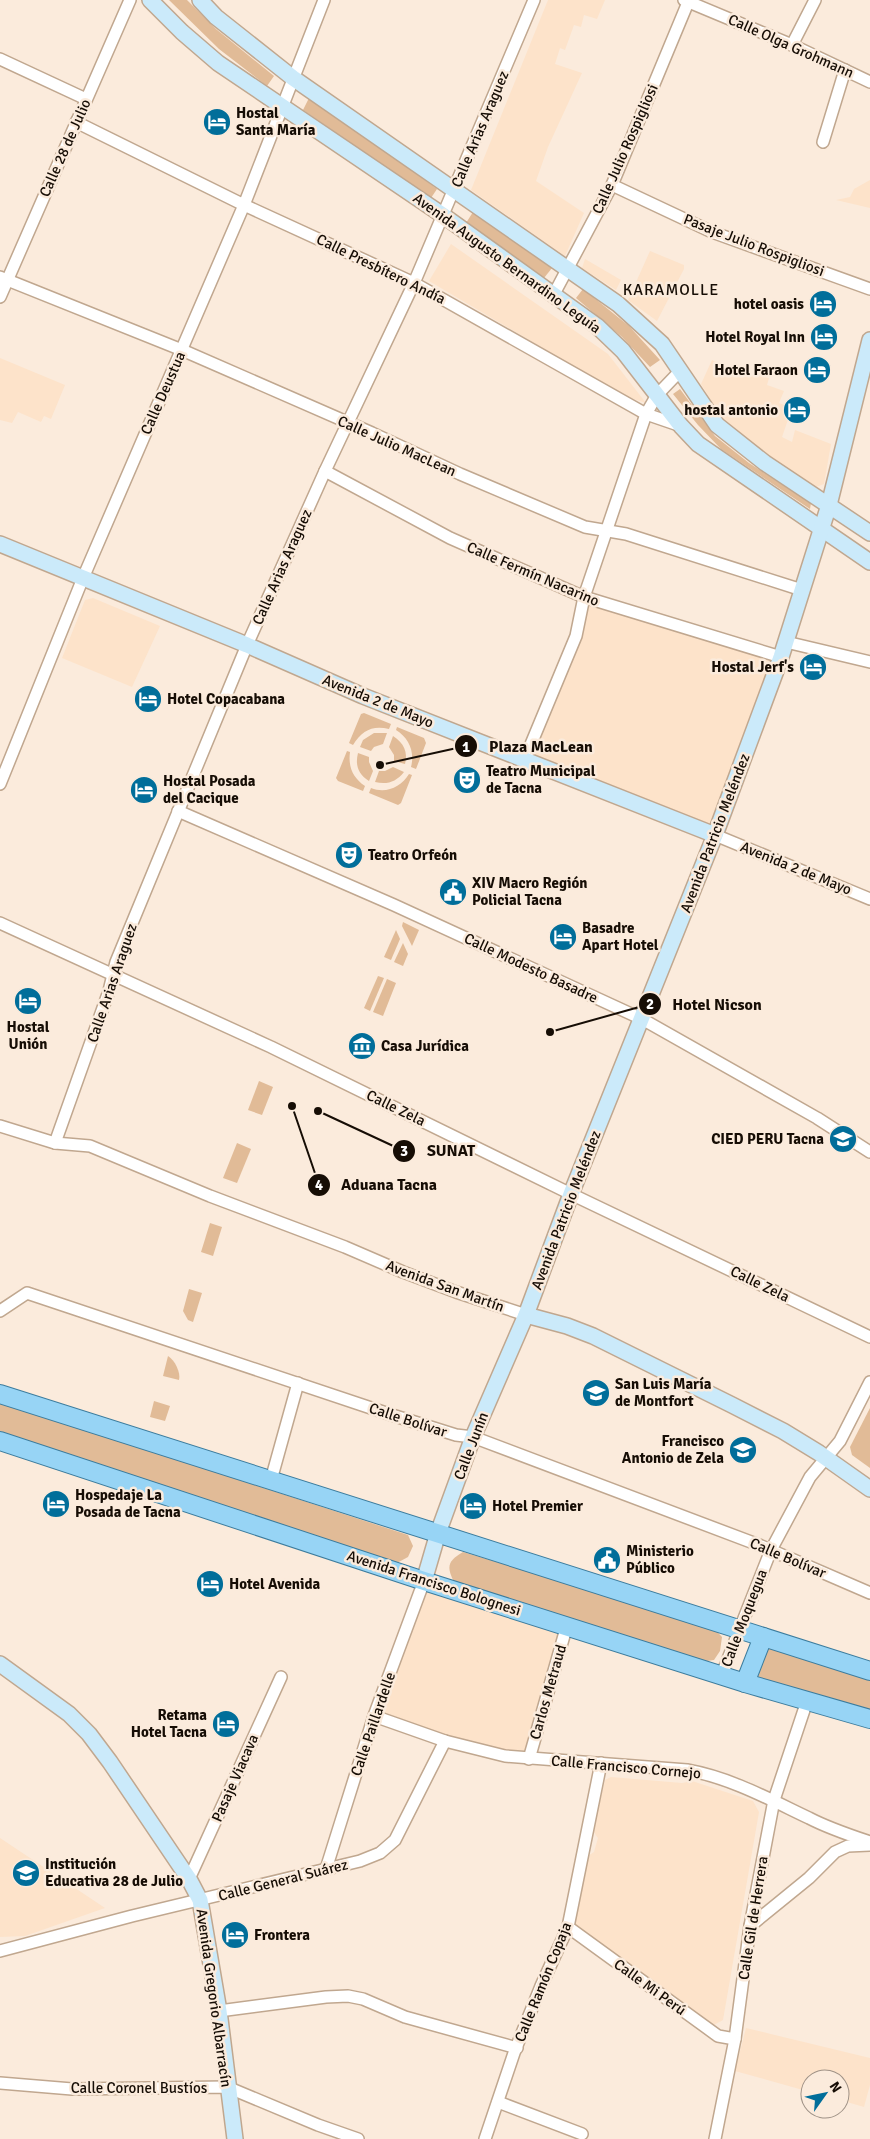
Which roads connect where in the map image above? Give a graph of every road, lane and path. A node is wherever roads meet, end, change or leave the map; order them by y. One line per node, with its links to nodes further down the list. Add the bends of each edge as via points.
1 (130, 0): 13 (street, Calle 28 de Julio)
2 (150, 0): 14 (street, Avenida Augusto Bernardino Leguía, via 218,63)
3 (200, 0): 11 (street, Avenida Augusto Bernardino Leguía, via 216,17)
4 (324, 0): 11 (street, Calle Deustua)
5 (534, 0): 18 (street, Calle Arias Araguez)
6 (687, 0): 8 (street, Calle Olga Grohmann); 17 (street, Calle Julio Rospigliosi)
7 (815, 0): 8 (street)
8 (792, 45): 10 (street, Calle Olga Grohmann)
9 (0, 59): 13 (street)
10 (845, 70): 12 (street, Calle Olga Grohmann); 16 (street)
11 (293, 78): 14 (street, Calle Deustua); 18 (street, Avenida Augusto Bernardino Leguía)
12 (870, 82)
13 (86, 99): 15 (street, Calle 28 de Julio)
14 (281, 107): 19 (street, Calle Deustua); 20 (street, Avenida Augusto Bernardino Leguía)
15 (76, 122): 19 (street, Calle Presbítero Andía); 22 (street, Calle 28 de Julio)
16 (823, 142)
17 (612, 185): 21 (street, Calle Julio Rospigliosi); 24 (street, Pasaje Julio Rospigliosi, via 712,232)
18 (454, 191): 20 (street, Calle Arias Araguez); 21 (street, Avenida Augusto Bernardino Leguía)
19 (244, 205): 23 (street, Calle Presbítero Andía); 28 (street, Calle Deustua)
20 (444, 216): 23 (street, Calle Arias Araguez); 25 (street, Avenida Augusto Bernardino Leguía)
21 (567, 269): 25 (street, Calle Julio Rospigliosi); 29 (street, Avenida Augusto Bernardino Leguía, via 618,304 662,344)
22 (4, 278): 26 (street, Calle 28 de Julio); 28 (street, Calle Julio MacLean)
23 (414, 283): 32 (street, Calle Presbítero Andía); 33 (street, Calle Arias Araguez)
24 (870, 289)
25 (554, 294): 31 (street, Avenida Augusto Bernardino Leguía, via 597,326 622,350)
26 (0, 297)
27 (870, 340): 30 (street, Avenida Patricio Meléndez)
28 (182, 350): 33 (street, Calle Julio MacLean); 42 (street, Calle Deustua)
29 (681, 370): 31 (street); 36 (street, Avenida Augusto Bernardino Leguía, via 717,426 765,464)
30 (866, 374): 36 (street, Avenida Patricio Meléndez)
31 (657, 394): 32 (street); 34 (street, Avenida Augusto Bernardino Leguía)
32 (646, 414): 34 (street, Calle Presbítero Andía); 38 (street)
33 (348, 423): 35 (street, Calle Arias Araguez); 38 (street, Calle Julio MacLean, via 585,527)
34 (680, 426): 37 (street, Avenida Augusto Bernardino Leguía, via 704,448)
35 (325, 471): 44 (street, Calle Fermín Nacarino, via 450,538); 46 (street, Calle Arias Araguez)
36 (829, 505): 37 (street, Avenida Patricio Meléndez); 39 (street, Avenida Augusto Bernardino Leguía)
37 (822, 528): 41 (street, Avenida Augusto Bernardino Leguía); 43 (street, Avenida Patricio Meléndez)
38 (608, 531): 43 (street, Calle Julio MacLean); 44 (street)
39 (870, 533)
40 (0, 544): 42 (street, Avenida 2 de Mayo)
41 (870, 562)
42 (82, 578): 46 (street, Avenida 2 de Mayo); 50 (street, Calle Deustua)
43 (802, 590): 45 (street, Avenida Patricio Meléndez)
44 (584, 597): 47 (street, Calle Fermín Nacarino); 49 (street, via 576,636)
45 (786, 642): 47 (street, Avenida Patricio Meléndez); 48 (street)
46 (247, 645): 49 (street, Avenida 2 de Mayo); 51 (street, Calle Arias Araguez)
47 (781, 656): 52 (street, Avenida Patricio Meléndez)
48 (870, 662)
49 (524, 761): 52 (street, Avenida 2 de Mayo)
50 (0, 784)
51 (178, 812): 55 (street, Calle Arias Araguez); 56 (street, Calle Modesto Basadre, via 394,905)
52 (715, 835): 53 (street, Avenida 2 de Mayo); 56 (street, Avenida Patricio Meléndez)
53 (870, 899)
54 (0, 923): 55 (street, Calle Zela)
55 (113, 975): 58 (street, Calle Arias Araguez); 60 (street, Calle Zela, via 271,1047)
56 (642, 1019): 59 (street, Calle Modesto Basadre, via 817,1118); 60 (street, Avenida Patricio Meléndez)
57 (0, 1126): 58 (street, Avenida San Martín)
58 (55, 1143): 62 (street, Avenida San Martín, via 90,1146 403,1272)
59 (870, 1152)
60 (571, 1194): 62 (street, Avenida Patricio Meléndez); 63 (street, Calle Zela)
61 (0, 1310): 64 (street, Calle Bolívar, via 27,1293)
62 (526, 1315): 67 (street, Calle Junín); 69 (street, Avenida San Martín, via 593,1336 783,1431)
63 (870, 1337)
64 (298, 1382): 67 (street, Calle Bolívar, via 456,1435); 70 (street)
65 (870, 1382): 69 (street, Calle Moquegua, via 840,1441)
66 (0, 1394): 70 (main road)
67 (473, 1436): 72 (street, Calle Junín); 73 (street, Calle Bolívar)
68 (0, 1440): 74 (main road, Avenida Francisco Bolognesi)
69 (826, 1458): 71 (street, Avenida San Martín); 73 (street, Calle Moquegua, via 810,1477)
70 (271, 1480): 72 (main road)
71 (870, 1489)
72 (438, 1534): 74 (street, Calle Junín); 77 (main road)
73 (771, 1550): 75 (street, Calle Bolívar); 77 (street, Calle Moquegua)
74 (424, 1581): 76 (main road, Avenida Francisco Bolognesi); 85 (street, Calle Paillardelle)
75 (870, 1593)
76 (567, 1625): 81 (main road, Avenida Francisco Bolognesi); 88 (street, Carlos Metraud)
77 (741, 1630): 78 (main road); 81 (street, Calle Moquegua)
78 (763, 1637): 80 (main road); 83 (main road)
79 (0, 1664): 93 (street, Avenida Gregorio Albarracín, via 69,1714 88,1734)
80 (870, 1671)
81 (722, 1674): 83 (main road, Avenida Francisco Bolognesi)
82 (281, 1677): 93 (street, Pasaje Viacava)
83 (745, 1683): 84 (main road, Avenida Francisco Bolognesi)
84 (807, 1701): 86 (main road, Avenida Francisco Bolognesi); 90 (street, Calle Gil de Herrera)
85 (374, 1716): 87 (street, Calle Francisco Cornejo); 92 (street, Calle Paillardelle)
86 (870, 1719)
87 (446, 1741): 88 (street, Calle Francisco Cornejo); 92 (street, Calle General Suárez, via 395,1840 374,1856)
88 (529, 1759): 89 (street, Calle Francisco Cornejo)
89 (601, 1763): 90 (street, Calle Francisco Cornejo, via 708,1774); 96 (street, Calle Ramón Copaja)
90 (774, 1800): 91 (street, Calle Francisco Cornejo, via 809,1819); 95 (street, Calle Gil de Herrera)
91 (870, 1843): 95 (street, via 848,1846 835,1852 809,1878)
92 (326, 1869): 94 (street, Calle General Suárez)
93 (189, 1880): 94 (street, Avenida Gregorio Albarracín)
94 (200, 1900): 97 (street, Calle General Suárez); 98 (street, Avenida Gregorio Albarracín)
95 (750, 1926): 99 (street, Calle Gil de Herrera)
96 (568, 1927): 99 (street, Calle Mi Perú, via 718,2036); 100 (street, Calle Ramón Copaja)
97 (0, 1951)
98 (219, 2011): 100 (street, via 348,1996 405,2017); 102 (street, Avenida Gregorio Albarracín)
99 (735, 2039): 108 (street, Calle Gil de Herrera)
100 (516, 2048): 103 (street, Calle Ramón Copaja)
101 (0, 2083): 102 (street, Calle Coronel Bustíos, via 72,2089)
102 (227, 2087): 105 (street, Avenida Gregorio Albarracín); 106 (street, Calle Coronel Bustíos)
103 (498, 2102): 104 (street); 107 (street, Calle Ramón Copaja)
104 (582, 2134)
105 (235, 2139)
106 (358, 2139)
107 (485, 2139)
108 (715, 2139)

